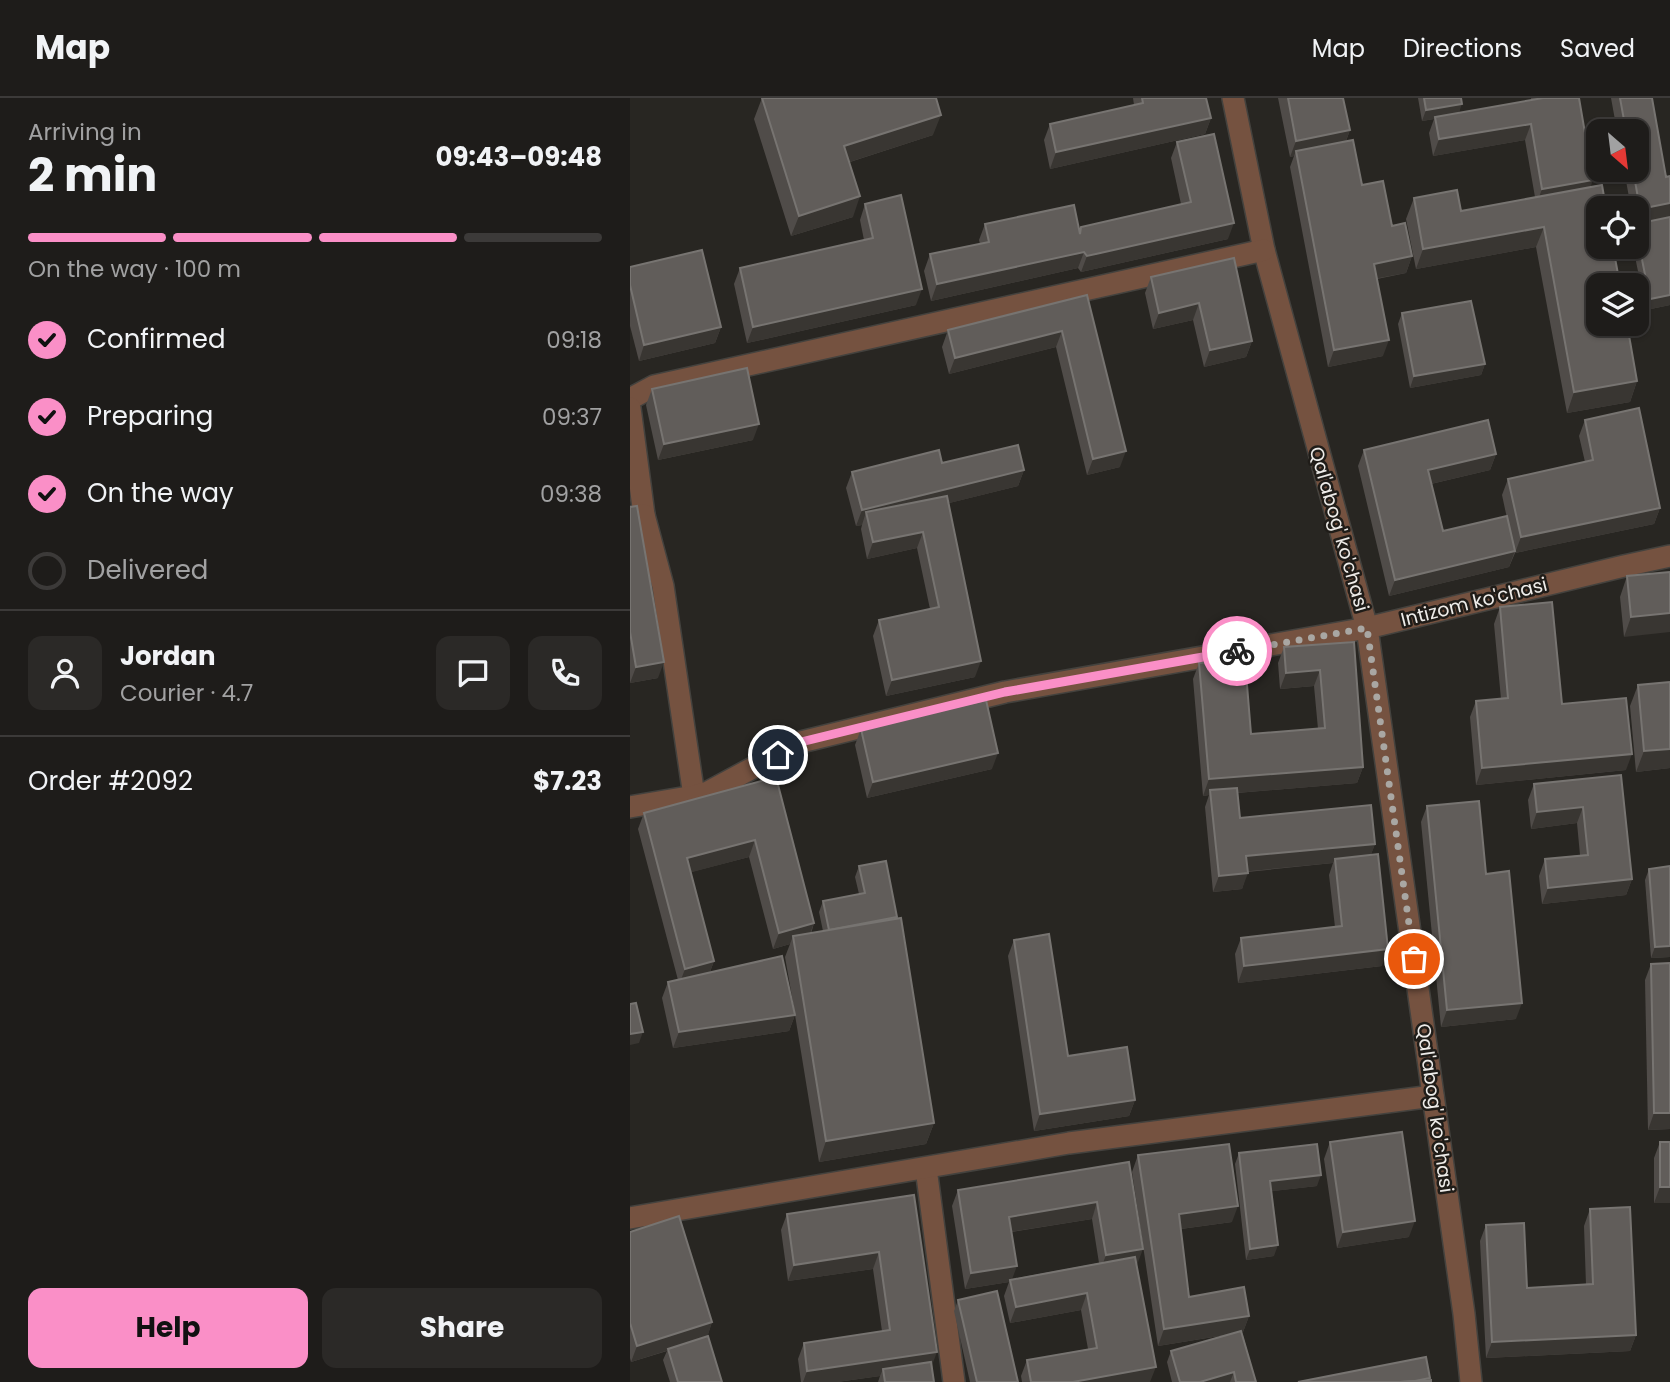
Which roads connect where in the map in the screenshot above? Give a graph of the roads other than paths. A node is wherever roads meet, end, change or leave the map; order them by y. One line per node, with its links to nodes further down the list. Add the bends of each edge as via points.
1 (1233, 98): 2 (street, Qal'abog' ko'chasi)
2 (1264, 250): 3 (street, via 654,386); 7 (street, Qal'abog' ko'chasi)
3 (630, 399)
4 (630, 408): 5 (street)
5 (637, 516): 8 (street, via 663,586)
6 (1670, 556): 7 (street, Intizom ko'chasi)
7 (1367, 628): 8 (street, Intizom ko'chasi, via 1005,692 801,742); 10 (street, Qal'abog' ko'chasi)
8 (694, 796): 9 (street, Intizom ko'chasi)
9 (630, 807)
10 (1433, 1096): 11 (street, via 1069,1143); 14 (street, Qal'abog' ko'chasi)
11 (926, 1167): 12 (street); 13 (street)
12 (630, 1218)
13 (954, 1382)
14 (1471, 1382)

